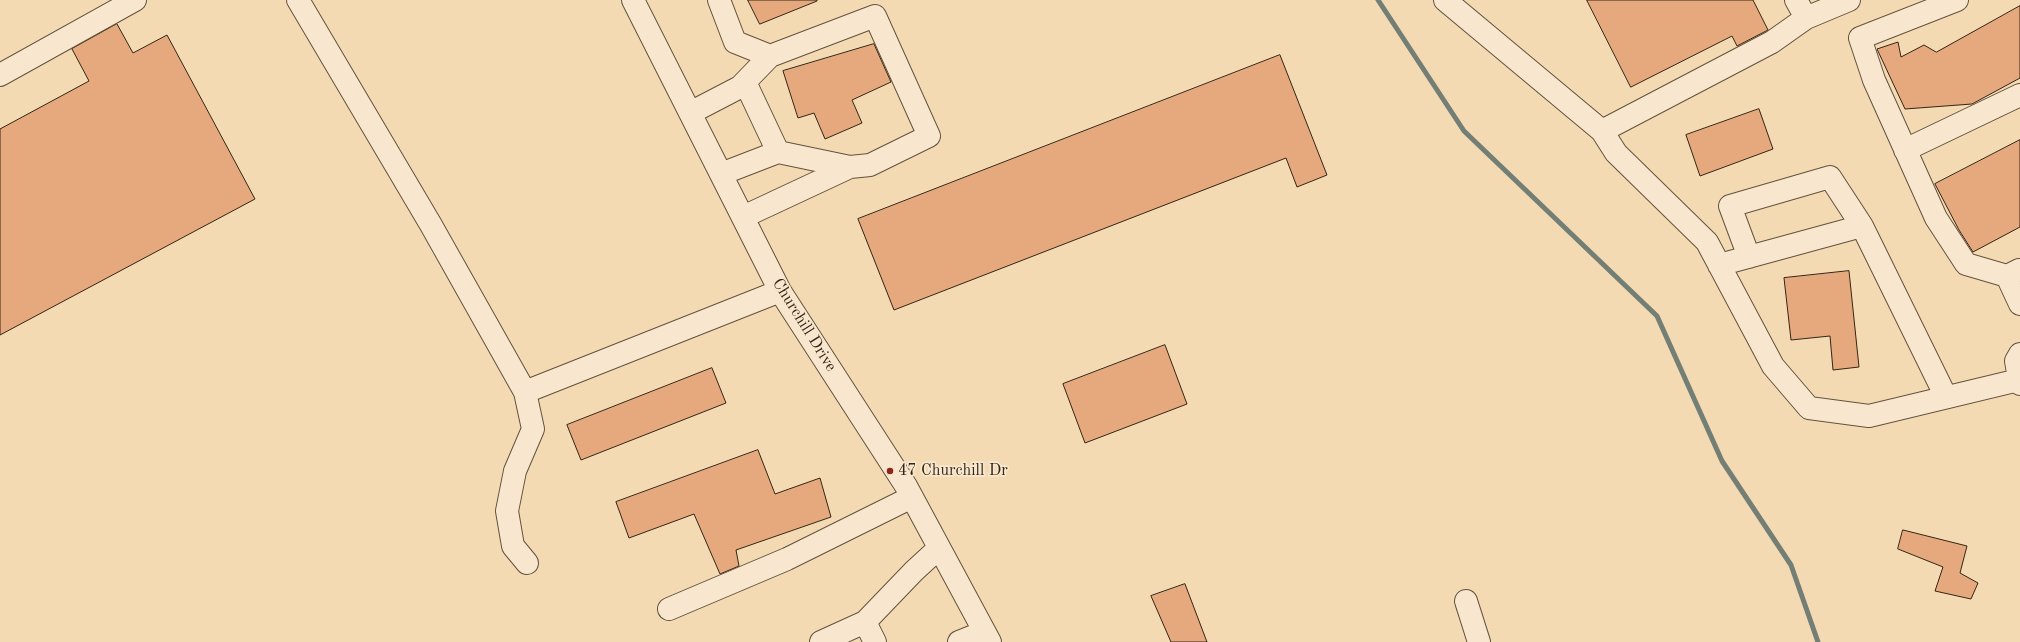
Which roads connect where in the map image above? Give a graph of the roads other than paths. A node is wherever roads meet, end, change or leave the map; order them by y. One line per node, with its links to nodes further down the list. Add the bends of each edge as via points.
1 (135, 0): 10 (street)
2 (298, 0): 28 (street, via 431,224)
3 (719, 0): 9 (street, via 735,42)
4 (1445, 0): 14 (street)
5 (1849, 0): 8 (street)
6 (1956, 0): 15 (street, via 1860,38 1874,80)
7 (637, 1): 13 (street, Churchill Drive)
8 (1801, 9): 14 (street, via 1772,42)
9 (770, 56): 11 (street); 17 (street, via 875,16 929,136 870,165)
10 (0, 75)
11 (745, 82): 13 (street); 16 (street)
12 (2020, 94): 15 (street)
13 (690, 113): 18 (street, Churchill Drive)
14 (1602, 131): 22 (street, via 1616,153 1707,242)
15 (1905, 150): 23 (street, via 1936,218 1966,264)
16 (778, 152): 17 (street); 18 (street)
17 (850, 167): 19 (street)
18 (721, 174): 19 (street, Churchill Drive)
19 (743, 217): 24 (street, Churchill Drive)
20 (1862, 226): 21 (street); 21 (street, via 1830,176 1730,206); 29 (street)
21 (1749, 257): 22 (street)
22 (1719, 265): 29 (street, via 1773,366 1809,408 1869,416)
23 (2014, 273): 25 (street)
24 (780, 291): 28 (street); 30 (street, Churchill Drive)
25 (2020, 304)
26 (2020, 354): 27 (street, via 2016,361)
27 (2020, 382): 29 (street)
28 (525, 392): 32 (street, via 534,429 515,471 507,511 514,546)
29 (1946, 398)
30 (912, 497): 31 (street, Churchill Drive); 34 (street, via 787,559)
31 (939, 548): 35 (street); 36 (street, Churchill Drive)
32 (527, 563)
33 (1466, 601): 40 (street)
34 (669, 609)
35 (865, 622): 37 (street); 38 (street)
36 (987, 637): 39 (street)
37 (822, 642)
38 (875, 642)
39 (959, 642)
40 (1479, 642)

